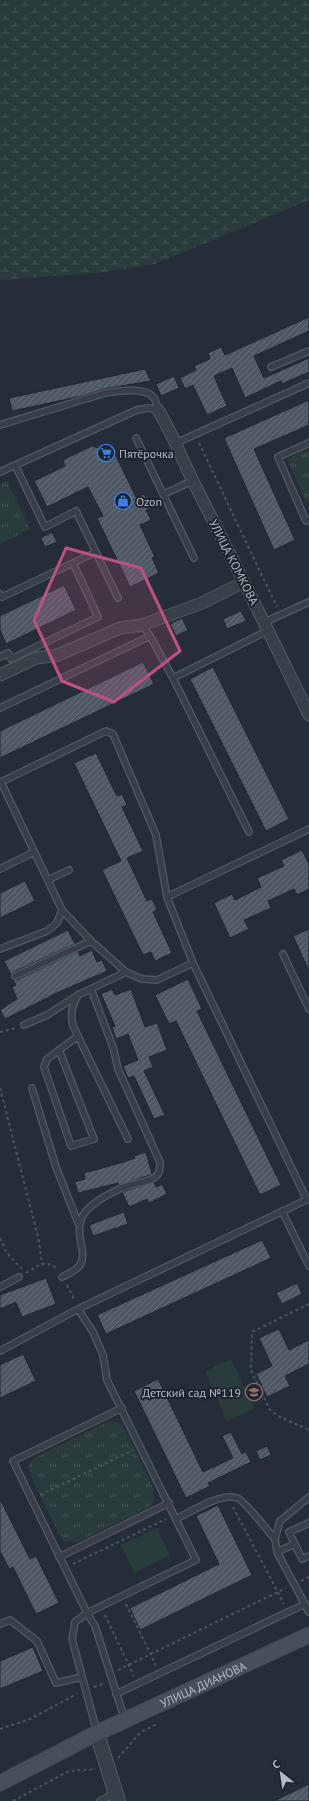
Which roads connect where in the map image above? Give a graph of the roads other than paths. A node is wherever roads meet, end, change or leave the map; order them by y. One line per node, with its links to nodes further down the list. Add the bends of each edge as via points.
1 (309, 351): 2 (lane)
2 (271, 368)
3 (309, 383): 7 (lane)
4 (158, 410): 5 (lane, via 154,398 147,393 122,390); 7 (street, УЛИЦА КОМКОВА); 9 (lane, via 137,410)
5 (0, 425)
6 (136, 438): 12 (lane)
7 (176, 443): 11 (street, УЛИЦА КОМКОВА)
8 (309, 443): 13 (lane, via 278,457 306,521)
9 (15, 465): 10 (lane); 14 (lane, via 44,526 76,511)
10 (0, 472)
11 (192, 481): 12 (lane); 17 (street, УЛИЦА КОМКОВА)
12 (164, 494): 15 (lane)
13 (309, 520)
14 (96, 552): 16 (lane); 19 (lane)
15 (194, 558)
16 (73, 563): 18 (lane, via 2,597); 24 (lane, via 98,616 11,659 8,653)
17 (244, 582): 21 (street, via 202,603); 22 (street, УЛИЦА КОМКОВА)
18 (0, 594)
19 (118, 598)
20 (309, 602): 22 (lane, via 281,615)
21 (142, 624): 23 (lane); 25 (street, via 120,628 58,655 36,658)
22 (267, 626): 26 (lane); 28 (street, УЛИЦА КОМКОВА)
23 (150, 636): 26 (lane); 27 (lane)
24 (0, 657)
25 (0, 675)
26 (173, 678): 31 (lane)
27 (0, 708)
28 (309, 715)
29 (0, 782): 32 (lane); 36 (lane, via 106,731 113,734 156,835)
30 (309, 829): 36 (lane)
31 (249, 832)
32 (34, 852): 33 (lane); 35 (lane)
33 (0, 869)
34 (69, 870): 35 (lane)
35 (48, 880): 37 (lane)
36 (167, 898): 41 (lane)
37 (62, 910): 38 (lane); 39 (lane, via 57,923 47,931)
38 (91, 941): 42 (lane); 43 (lane)
39 (0, 949)
40 (283, 954): 46 (lane)
41 (193, 963): 42 (lane, via 157,980 142,979); 52 (lane)
42 (126, 972): 44 (lane)
43 (15, 976)
44 (91, 989): 45 (lane); 54 (lane, via 113,1047 118,1069 160,1162 160,1168 153,1178 104,1197 89,1208)
45 (78, 995): 47 (lane, via 47,1015); 48 (lane, via 70,1014)
46 (309, 1009)
47 (24, 1025)
48 (78, 1036): 49 (lane); 51 (lane)
49 (60, 1050): 49 (lane, via 94,1139 71,1146 44,1067 47,1059)
50 (32, 1088): 54 (lane, via 56,1167)
51 (128, 1139)
52 (308, 1199): 53 (lane)
53 (282, 1211): 55 (lane); 59 (lane)
54 (79, 1225): 57 (lane, via 81,1264)
55 (309, 1266)
56 (19, 1277): 58 (lane)
57 (62, 1277)
58 (0, 1287)
59 (78, 1309): 60 (lane); 61 (lane, via 93,1332 103,1355 107,1380)
60 (0, 1351)
61 (122, 1408): 63 (lane); 69 (lane, via 13,1461)
62 (309, 1497): 66 (lane, via 280,1521)
63 (169, 1504): 64 (lane); 69 (lane)
64 (175, 1517): 66 (lane, via 218,1498 239,1498); 73 (lane, via 196,1560)
65 (309, 1523): 67 (lane, via 289,1532)
66 (274, 1539): 68 (lane)
67 (295, 1544): 68 (lane); 70 (lane, via 302,1559)
68 (277, 1552): 71 (lane)
69 (59, 1556): 73 (lane)
70 (309, 1556)
71 (304, 1604): 72 (lane); 77 (lane)
72 (309, 1612)
73 (87, 1613): 76 (lane, via 75,1622 72,1639); 77 (lane, via 95,1626)
74 (0, 1624): 76 (lane, via 10,1620 37,1641 56,1683)
75 (309, 1635): 78 (main road, УЛИЦА ДИАНОВА)
76 (82, 1677): 79 (lane)
77 (116, 1694): 78 (lane)
78 (125, 1720): 79 (main road, УЛИЦА ДИАНОВА)
79 (98, 1733): 80 (main road, УЛИЦА ДИАНОВА); 81 (street)
80 (0, 1784)
81 (117, 1797): 82 (lane)
82 (100, 1801)

